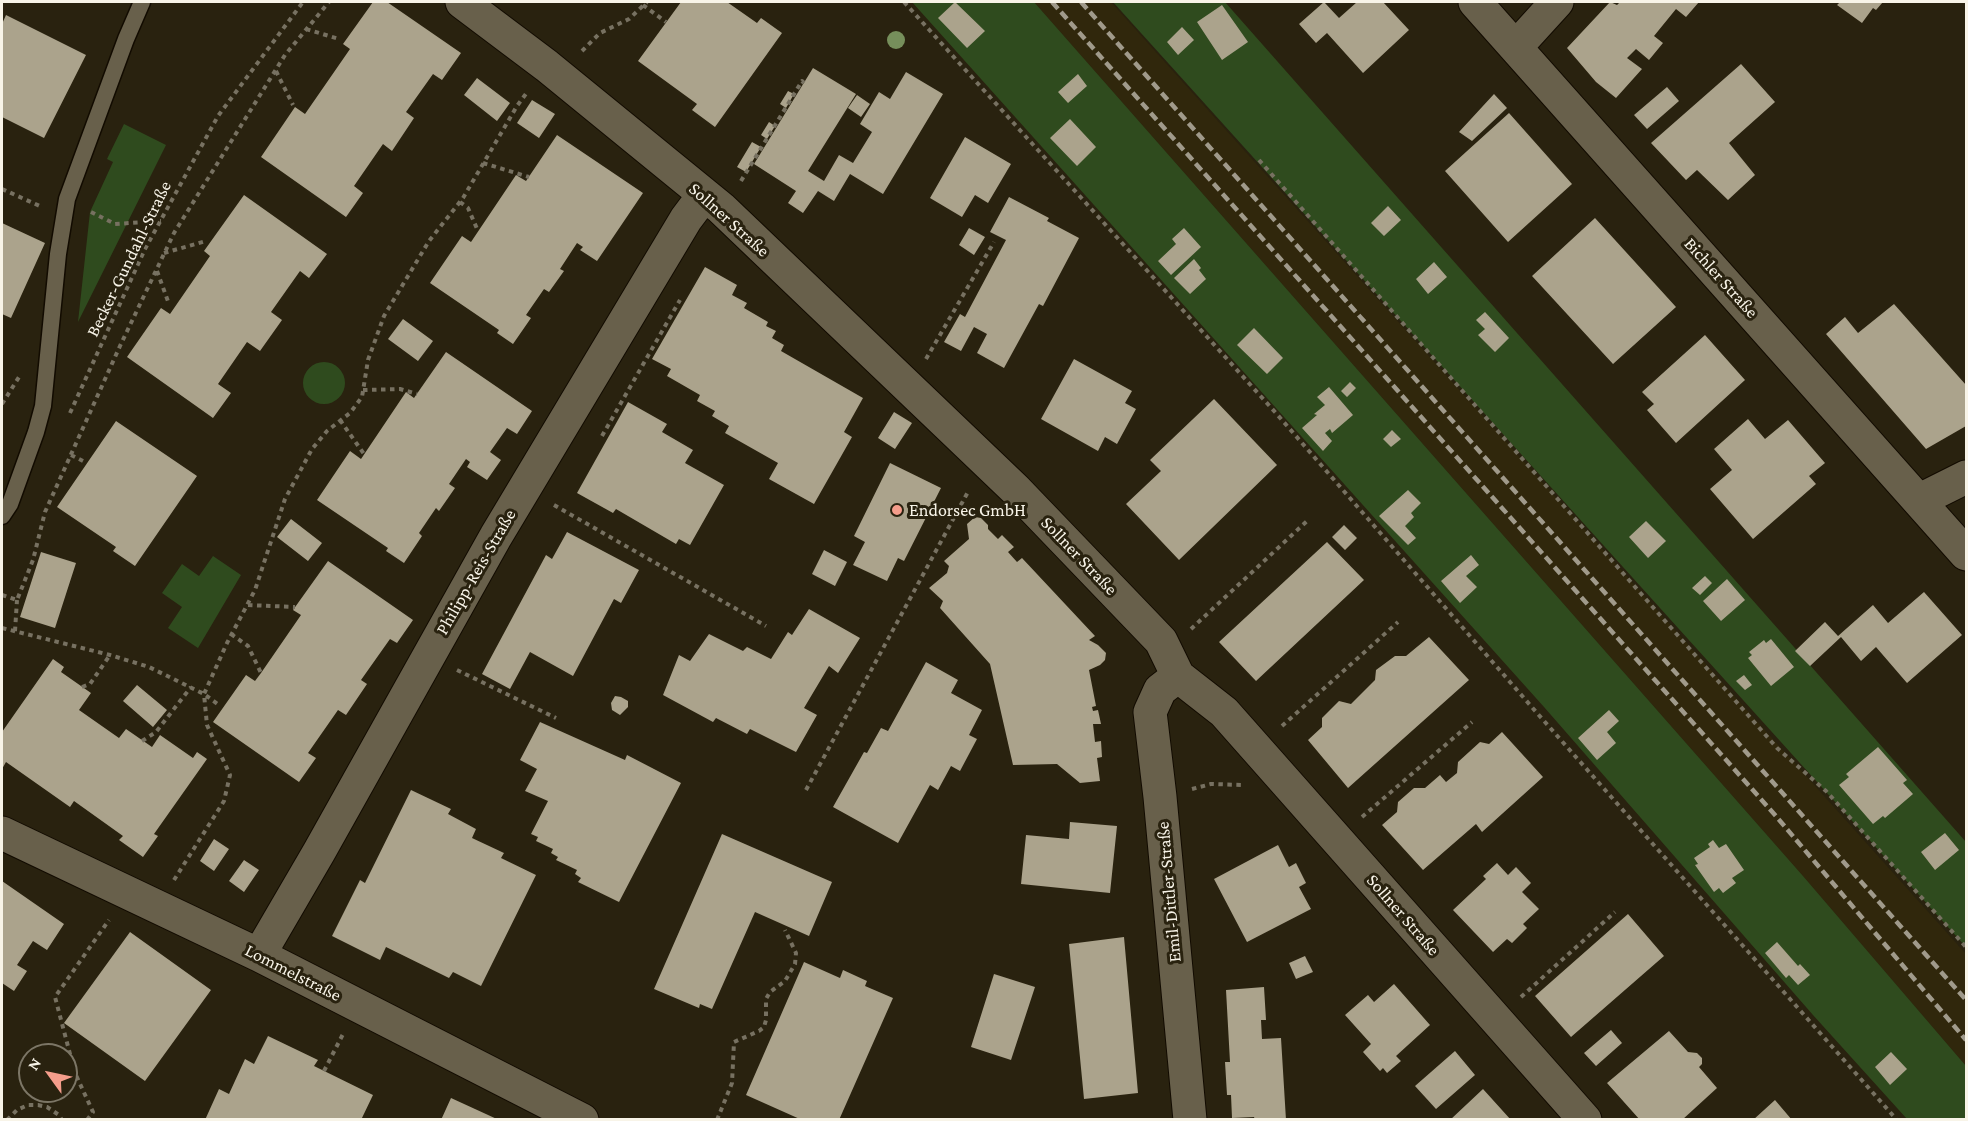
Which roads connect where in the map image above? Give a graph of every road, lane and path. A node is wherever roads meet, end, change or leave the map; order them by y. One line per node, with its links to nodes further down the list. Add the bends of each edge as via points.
1 (142, 2): 21 (lane)
2 (303, 2): 25 (path, Becker-Gundahl-Straße, via 218,116)
3 (329, 2): 10 (path)
4 (462, 2): 14 (street, Sollner Straße)
5 (904, 2): 91 (path, via 1275,412)
6 (1475, 2): 12 (street, Bichler Straße)
7 (1557, 2): 12 (street)
8 (645, 3): 9 (path); 14 (path, via 629,19 600,33)
9 (666, 22)
10 (306, 29): 11 (path); 13 (path)
11 (339, 39)
12 (1516, 47): 45 (street, Bichler Straße)
13 (276, 70): 16 (path); 29 (path)
14 (552, 70): 18 (path, via 517,106); 23 (street, Sollner Straße)
15 (804, 82): 23 (path, via 736,190)
16 (293, 105)
17 (1259, 160): 79 (path, via 1777,748 1826,791)
18 (483, 163): 19 (path); 22 (path)
19 (529, 177)
20 (2, 189): 24 (path)
21 (66, 199): 24 (lane); 25 (path, via 115,224)
22 (460, 202): 26 (path, via 468,208); 34 (path, via 429,241 384,316 368,360)
23 (713, 202): 33 (street, Sollner Straße); 44 (street, Philipp-Reis-Straße, via 686,219)
24 (63, 217): 46 (lane, via 43,406 10,504)
25 (161, 221): 37 (path, Becker-Gundahl-Straße)
26 (478, 231)
27 (206, 241): 29 (path)
28 (994, 242): 33 (path)
29 (164, 254): 30 (path)
30 (157, 269): 32 (path); 40 (path)
31 (682, 296): 38 (path)
32 (169, 304)
33 (909, 388): 42 (street, Sollner Straße)
34 (363, 390): 35 (path, via 400,389); 36 (path, via 350,413)
35 (417, 394)
36 (340, 420): 39 (path); 51 (path, via 312,449 285,498)
37 (65, 423)
38 (602, 436)
39 (364, 454)
40 (71, 455): 41 (path); 50 (path, via 45,512 33,560)
41 (83, 461)
42 (985, 461): 60 (street, Sollner Straße, via 1161,640); 71 (path)
43 (1966, 477): 45 (street)
44 (524, 489): 54 (path); 59 (street, Philipp-Reis-Straße)
45 (1920, 500): 48 (street, Bichler Straße)
46 (2, 516)
47 (1307, 521): 60 (path)
48 (1966, 554)
49 (2, 595): 50 (path)
50 (17, 600): 56 (path)
51 (248, 605): 52 (path); 57 (path)
52 (295, 607)
53 (1398, 622): 69 (path)
54 (766, 626)
55 (2, 628): 56 (path)
56 (15, 631): 58 (path)
57 (231, 634): 61 (path, via 248,646); 64 (path)
58 (111, 655): 62 (path, via 90,684); 63 (path)
59 (428, 656): 66 (path); 80 (street, Philipp-Reis-Straße)
60 (1172, 664): 69 (street, Sollner Straße); 72 (street, Emil-Dittler-Straße, via 1150,711)
61 (261, 673)
62 (82, 687)
63 (191, 687): 64 (path); 68 (path, via 156,732)
64 (204, 694): 65 (path); 76 (path, via 207,725 230,775 224,801)
65 (219, 705)
66 (556, 718)
67 (1472, 722): 74 (path)
68 (142, 741)
69 (1257, 749): 70 (street, Sollner Straße)
70 (1289, 786): 72 (path, via 1211,784); 74 (street, Sollner Straße)
71 (806, 790)
72 (1160, 797): 89 (street, Emil-Dittler-Straße)
73 (2, 833): 75 (street, Lommelstraße)
74 (1336, 839): 81 (street, Sollner Straße)
75 (124, 890): 76 (street, Lommelstraße); 86 (path, via 109,922 55,997 75,1073 93,1112)
76 (158, 906): 80 (street, Lommelstraße)
77 (1615, 912): 81 (path)
78 (785, 930): 88 (path, via 796,953 795,964 785,981 766,999 764,1027 734,1042 732,1083)
79 (1966, 947)
80 (259, 955): 87 (street, Lommelstraße)
81 (1496, 1020): 90 (street, Sollner Straße)
82 (344, 1032): 83 (path)
83 (324, 1071)
84 (7, 1119): 85 (path, via 28,1105 47,1107)
85 (62, 1119)
86 (87, 1119)
87 (582, 1119)
88 (717, 1119)
89 (1190, 1119)
90 (1585, 1119)
91 (1897, 1119)

